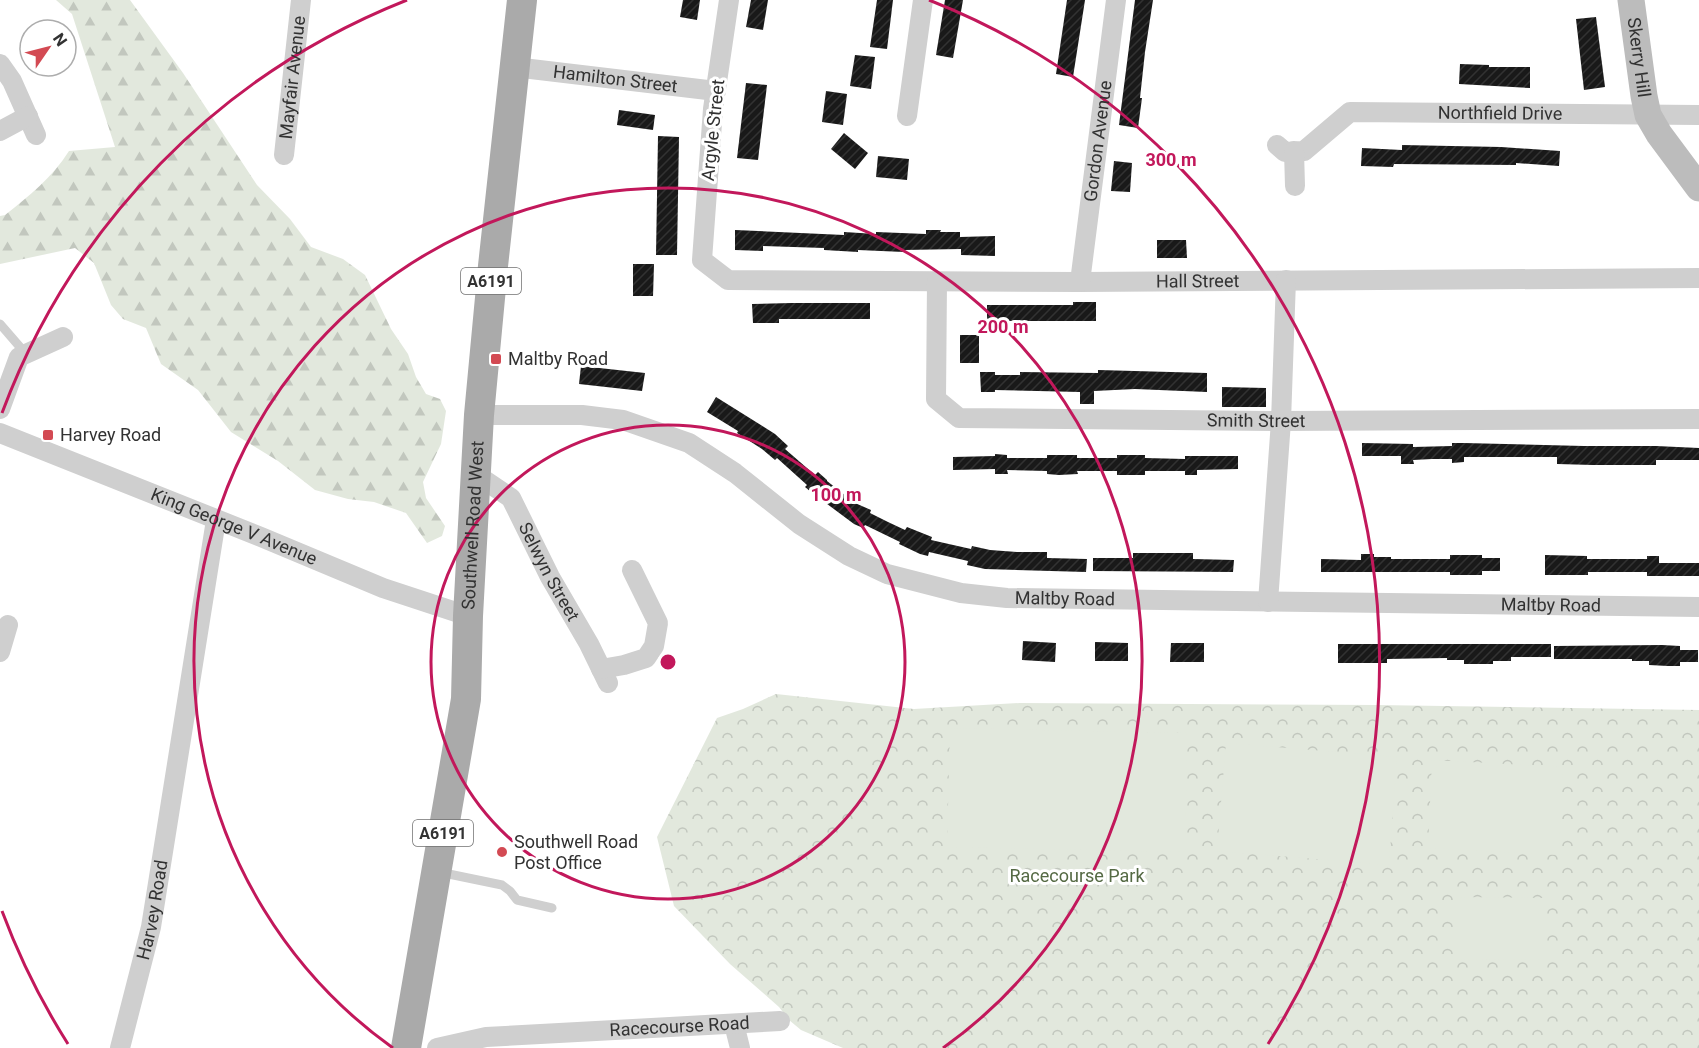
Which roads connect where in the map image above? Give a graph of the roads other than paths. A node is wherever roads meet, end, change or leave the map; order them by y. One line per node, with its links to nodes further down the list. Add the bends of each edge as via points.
1 (301, 0): 16 (street, Mayfair Avenue)
2 (522, 0): 8 (main road, Southwell Road West / A6191)
3 (729, 0): 9 (street, Argyle Street)
4 (923, 0): 13 (street)
5 (1116, 0): 23 (street, Gordon Avenue)
6 (1631, 0): 10 (street, Skerry Hill)
7 (0, 64): 12 (street)
8 (514, 67): 9 (street, Hamilton Street); 28 (main road, Southwell Road West / A6191)
9 (716, 91): 19 (street, Argyle Street)
10 (1648, 115): 11 (street, Northfield Drive); 17 (street, Northfield Drive, via 1350,112 1304,151 1286,148); 18 (street)
11 (1699, 115)
12 (28, 116): 14 (street); 15 (street)
13 (907, 116)
14 (0, 131)
15 (36, 135)
16 (284, 155)
17 (1295, 186)
18 (1699, 188)
19 (702, 260): 22 (street, Hall Street, via 728,280)
20 (1699, 278): 21 (street, Hall Street)
21 (1286, 280): 23 (street, Hall Street); 30 (street)
22 (937, 282): 23 (street, Hall Street); 30 (street, Smith Street, via 936,399 959,418)
23 (1080, 282)
24 (0, 324): 26 (lane)
25 (63, 337): 26 (street)
26 (27, 354): 27 (street, via 19,357)
27 (0, 409)
28 (479, 415): 32 (main road, Southwell Road West / A6191); 35 (street, Maltby Road, via 582,415 623,420 689,443 849,556 887,574 962,593 1007,598)
29 (1699, 418): 30 (street, Smith Street)
30 (1281, 421): 35 (street)
31 (0, 432): 33 (street, King George V Avenue)
32 (477, 476): 34 (street, Selwyn Street, via 512,498 605,676 646,658 654,646 658,622); 37 (main road, Southwell Road West / A6191)
33 (216, 520): 37 (street, King George V Avenue, via 384,588); 45 (street, Harvey Road, via 152,927)
34 (632, 570)
35 (1268, 602): 36 (street, Maltby Road)
36 (1699, 607)
37 (468, 616): 40 (main road, Southwell Road West / A6191, via 466,699)
38 (8, 625): 39 (street)
39 (0, 652)
40 (436, 872): 41 (lane, via 502,885 517,900); 46 (main road, Southwell Road West / A6191)
41 (552, 908)
42 (780, 1021): 43 (street, Racecourse Road)
43 (734, 1024): 44 (street, Racecourse Road); 48 (street)
44 (638, 1039): 47 (street, Racecourse Road, via 486,1037)
45 (120, 1048)
46 (406, 1048)
47 (437, 1048)
48 (740, 1048)

